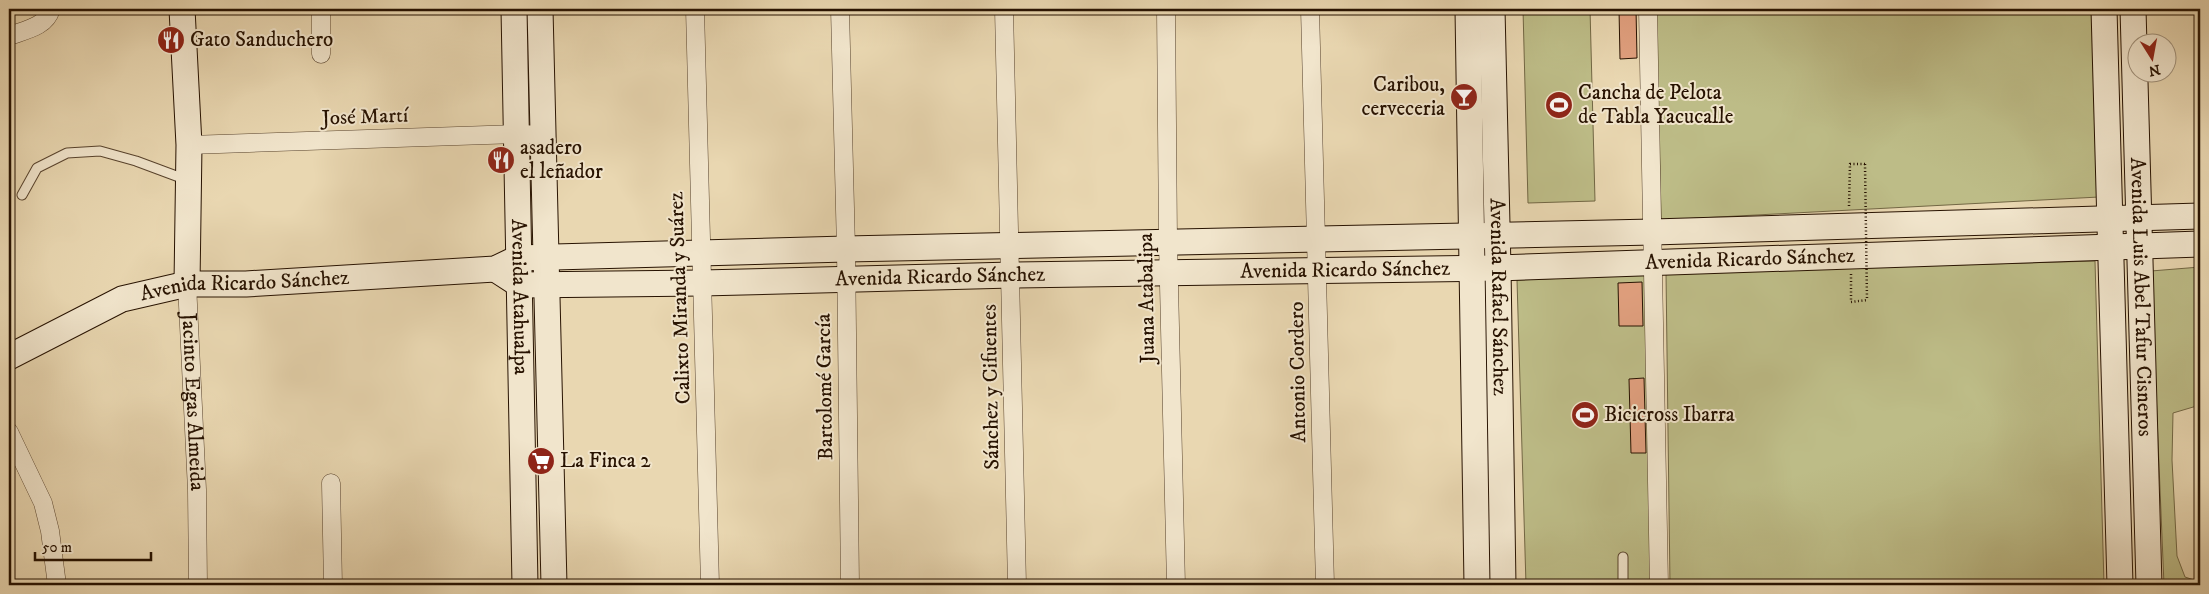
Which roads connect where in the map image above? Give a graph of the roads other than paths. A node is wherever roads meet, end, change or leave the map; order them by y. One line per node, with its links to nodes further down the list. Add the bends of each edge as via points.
1 (51, 9): 16 (street, via 49,16 38,26)
2 (182, 9): 20 (main road, Jacinto Egas Almeida)
3 (321, 9): 17 (street)
4 (514, 9): 18 (main road, Avenida Atahualpa)
5 (540, 9): 19 (main road, Avenida Atahualpa)
6 (695, 9): 35 (street, Calixto Miranda y Suárez)
7 (840, 9): 34 (street, Bartolomé García)
8 (1004, 9): 32 (street, Sánchez y Cifuentes)
9 (1166, 9): 29 (street, Juana Atabalipa)
10 (1310, 9): 28 (street, Antonio Cordero)
11 (1468, 9): 27 (main road, Avenida Rafael Sánchez)
12 (1492, 9): 27 (main road, Avenida Rafael Sánchez)
13 (1648, 9): 26 (street)
14 (2104, 9): 25 (main road, Avenida Luis Abel Tafur Cisneros)
15 (2133, 9): 23 (main road, Avenida Luis Abel Tafur Cisneros)
16 (9, 36)
17 (321, 54)
18 (518, 134): 19 (street, José Martí); 20 (street, José Martí); 36 (main road, Avenida Atahualpa)
19 (543, 135): 37 (main road, Avenida Atahualpa)
20 (189, 145): 21 (main road, Jacinto Egas Almeida)
21 (188, 181): 22 (lane, via 100,151 66,153 37,168); 47 (main road, Jacinto Egas Almeida)
22 (22, 195)
23 (2139, 216): 24 (main road, Avenida Ricardo Sánchez); 25 (main road, Avenida Ricardo Sánchez); 31 (main road, Avenida Luis Abel Tafur Cisneros)
24 (2200, 216)
25 (2109, 217): 26 (main road, Avenida Ricardo Sánchez); 33 (main road, Avenida Luis Abel Tafur Cisneros)
26 (1653, 232): 27 (main road, Avenida Ricardo Sánchez); 38 (street)
27 (1485, 235): 28 (main road, Avenida Ricardo Sánchez); 39 (main road, Avenida Rafael Sánchez); 40 (main road, Avenida Rafael Sánchez)
28 (1317, 240): 29 (main road, Avenida Ricardo Sánchez); 42 (street, Antonio Cordero)
29 (1168, 242): 32 (main road, Avenida Ricardo Sánchez); 43 (street, Juana Atabalipa)
30 (2200, 244): 31 (main road, Avenida Ricardo Sánchez)
31 (2139, 246): 33 (main road, Avenida Ricardo Sánchez); 69 (main road, Avenida Luis Abel Tafur Cisneros)
32 (1010, 247): 34 (main road, Avenida Ricardo Sánchez); 44 (street, Sánchez y Cifuentes)
33 (2109, 248): 38 (main road, Avenida Ricardo Sánchez); 68 (main road, Avenida Luis Abel Tafur Cisneros)
34 (846, 249): 35 (main road, Avenida Ricardo Sánchez); 45 (street, Bartolomé García)
35 (702, 254): 37 (main road, Avenida Ricardo Sánchez); 46 (street, Calixto Miranda y Suárez)
36 (518, 258): 37 (main road, Avenida Ricardo Sánchez); 41 (main road, Avenida Ricardo Sánchez); 49 (main road, Avenida Atahualpa)
37 (545, 258): 48 (main road, Avenida Atahualpa)
38 (1654, 261): 40 (main road, Avenida Ricardo Sánchez); 67 (street)
39 (1474, 267): 40 (main road, Avenida Ricardo Sánchez); 42 (main road, Avenida Ricardo Sánchez); 64 (main road, Avenida Rafael Sánchez)
40 (1498, 268): 65 (main road, Avenida Rafael Sánchez)
41 (495, 269): 47 (main road, Avenida Ricardo Sánchez, via 246,284); 49 (main road)
42 (1318, 270): 43 (main road, Avenida Ricardo Sánchez); 63 (street, Antonio Cordero)
43 (1169, 272): 44 (main road, Avenida Ricardo Sánchez); 62 (street, Juana Atabalipa)
44 (1012, 275): 45 (main road, Avenida Ricardo Sánchez); 61 (street, Sánchez y Cifuentes)
45 (846, 279): 46 (main road, Avenida Ricardo Sánchez); 60 (street, Bartolomé García)
46 (702, 283): 48 (main road, Avenida Ricardo Sánchez); 59 (street, Calixto Miranda y Suárez)
47 (187, 284): 50 (main road, Avenida Ricardo Sánchez, via 122,299); 55 (street, Jacinto Egas Almeida)
48 (546, 284): 49 (main road, Avenida Ricardo Sánchez); 58 (main road, Avenida Atahualpa)
49 (520, 285): 57 (main road, Avenida Atahualpa)
50 (9, 357)
51 (9, 432): 54 (street, via 44,503)
52 (331, 483): 56 (street)
53 (1623, 557): 66 (lane)
54 (57, 585)
55 (198, 585)
56 (333, 585)
57 (525, 585)
58 (554, 585)
59 (710, 585)
60 (850, 585)
61 (1017, 585)
62 (1176, 585)
63 (1325, 585)
64 (1477, 585)
65 (1503, 585)
66 (1623, 585)
67 (1659, 585)
68 (2120, 585)
69 (2149, 585)

